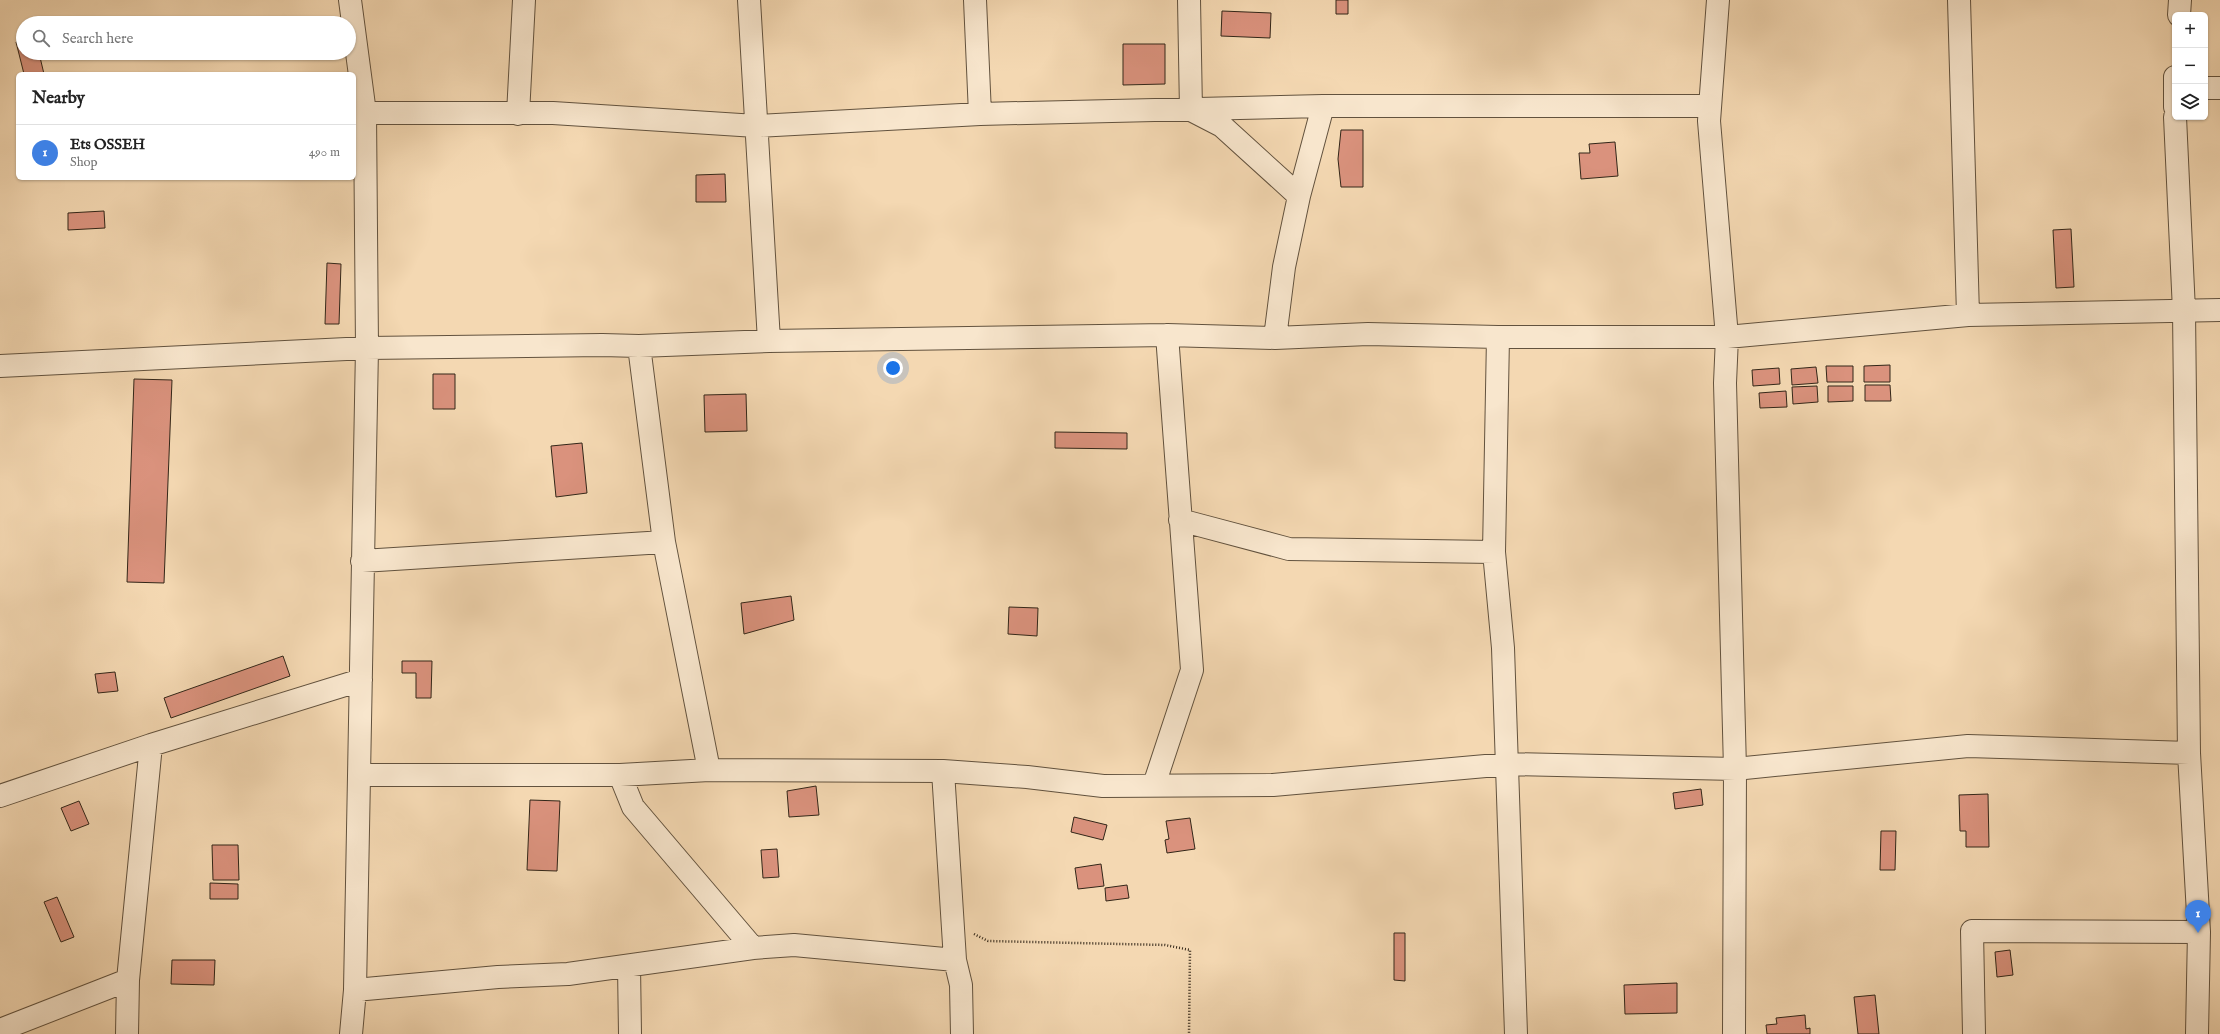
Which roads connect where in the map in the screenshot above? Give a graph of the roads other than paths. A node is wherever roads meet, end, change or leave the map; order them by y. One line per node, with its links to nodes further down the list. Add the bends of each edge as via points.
1 (350, 0): 10 (street)
2 (524, 0): 18 (street)
3 (749, 0): 21 (street)
4 (975, 0): 19 (street)
5 (1189, 0): 16 (street)
6 (1718, 0): 15 (street)
7 (1960, 0): 25 (street)
8 (2180, 0): 9 (street)
9 (2179, 12)
10 (352, 16)
11 (356, 45): 17 (street)
12 (2208, 88): 13 (street)
13 (2220, 88)
14 (1323, 106): 15 (street); 16 (street); 22 (street)
15 (1709, 106): 27 (street)
16 (1191, 110): 19 (street); 22 (street, via 1222,126)
17 (365, 113): 18 (street); 32 (street)
18 (518, 114): 21 (street, via 552,113)
19 (980, 114): 21 (street)
20 (2175, 120): 24 (street)
21 (756, 126): 30 (street)
22 (1299, 196): 29 (street, via 1284,267)
23 (2220, 310): 24 (street)
24 (2184, 311): 25 (street); 40 (street)
25 (1968, 315): 27 (street)
26 (1167, 335): 29 (street); 30 (street); 34 (street)
27 (1727, 336): 28 (street); 42 (street, via 1725,382)
28 (1498, 337): 29 (street, via 1368,334); 36 (street)
29 (1275, 338)
30 (768, 341): 31 (street)
31 (639, 346): 32 (street); 35 (street)
32 (367, 348): 33 (street); 37 (street)
33 (0, 366)
34 (1180, 520): 36 (street, via 1289,549); 47 (street, via 1192,670)
35 (664, 542): 37 (street); 43 (street)
36 (1494, 552): 41 (street, via 1503,648)
37 (362, 561): 38 (street)
38 (361, 680): 39 (street); 46 (street)
39 (151, 745): 48 (street); 53 (street)
40 (2189, 753): 42 (street, via 1968,746); 49 (street)
41 (1508, 764): 42 (street); 47 (street, via 1274,785); 60 (street)
42 (1735, 769): 61 (street)
43 (709, 770): 44 (street); 45 (street)
44 (944, 771): 47 (street, via 1103,786); 51 (street)
45 (620, 775): 46 (street); 50 (street, via 633,807)
46 (360, 776): 54 (street)
47 (1154, 785)
48 (0, 796)
49 (2199, 932): 62 (street, via 1972,931); 63 (street)
50 (752, 948): 51 (street, via 794,945); 52 (street)
51 (955, 960): 59 (street, via 960,984)
52 (628, 966): 54 (street, via 568,974 498,977); 58 (street)
53 (128, 980): 55 (street); 56 (street)
54 (355, 990): 57 (street)
55 (0, 1030)
56 (127, 1034)
57 (352, 1034)
58 (630, 1034)
59 (962, 1034)
60 (1516, 1034)
61 (1734, 1034)
62 (1974, 1034)
63 (2197, 1034)

